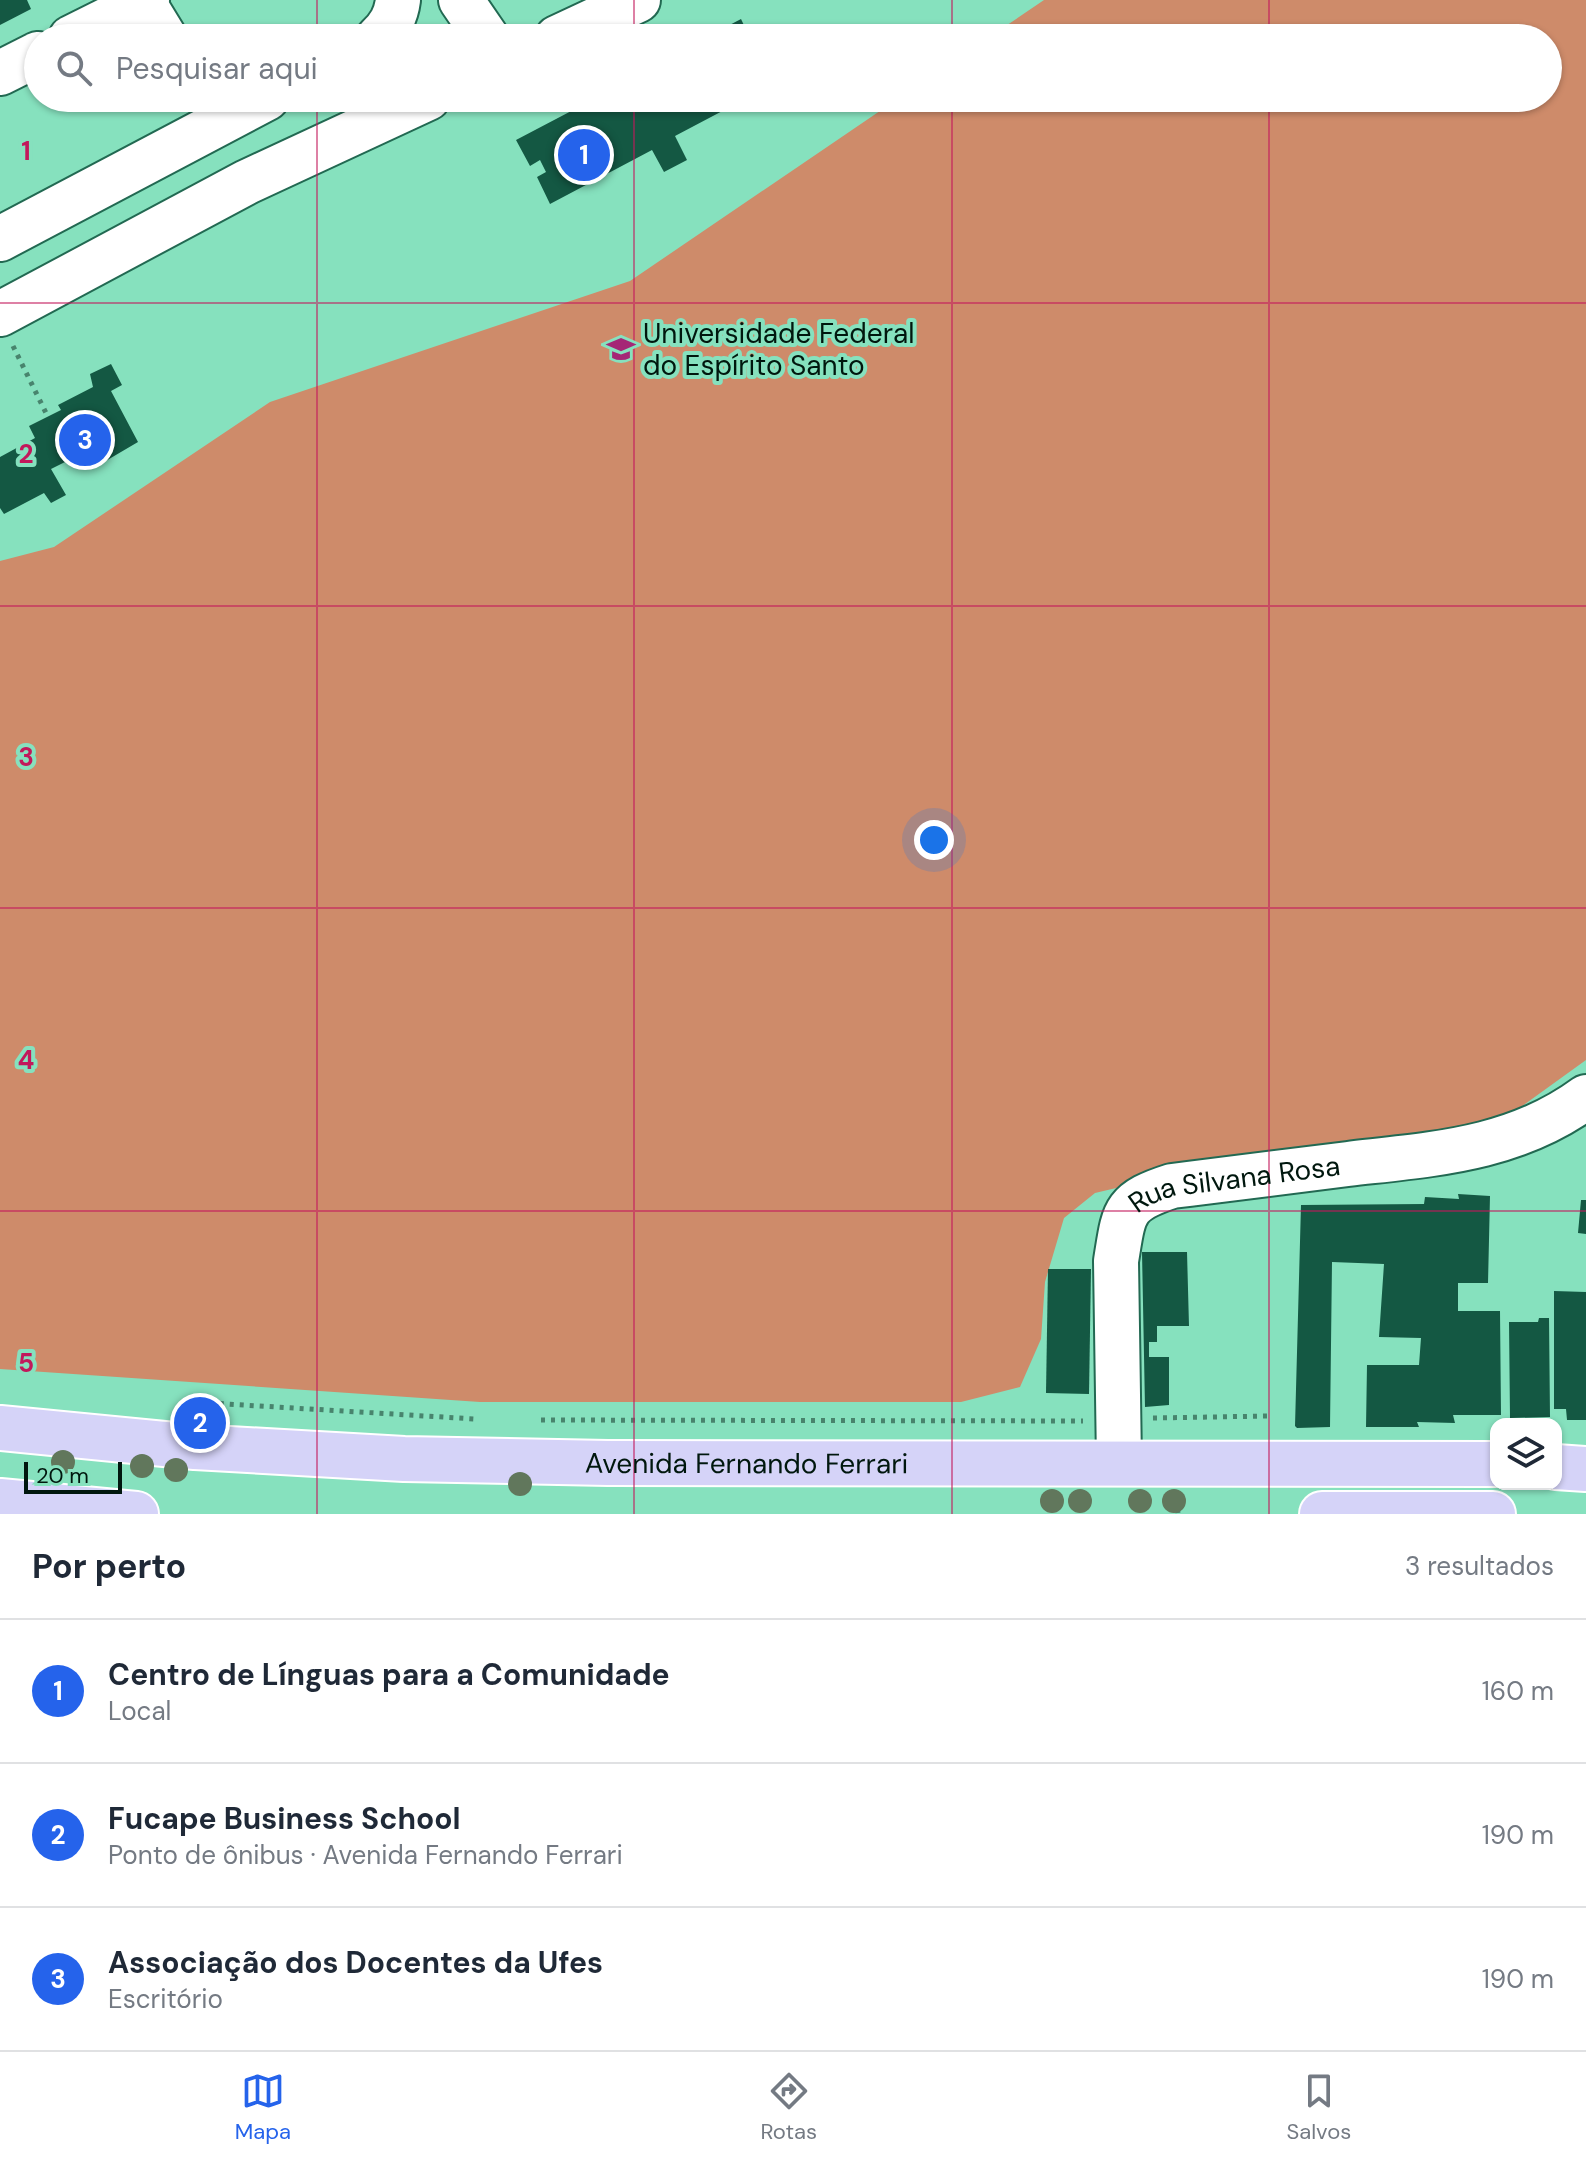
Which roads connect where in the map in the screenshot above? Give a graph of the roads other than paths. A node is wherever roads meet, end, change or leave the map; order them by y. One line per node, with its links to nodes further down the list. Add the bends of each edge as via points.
1 (398, 0): 6 (street)
2 (461, 0): 7 (street)
3 (638, 0): 8 (street)
4 (152, 13): 5 (street)
5 (116, 24)
6 (391, 24)
7 (477, 24)
8 (587, 24)
9 (24, 61): 10 (street)
10 (0, 73)
11 (205, 112): 15 (street)
12 (208, 112): 14 (street)
13 (398, 112): 14 (street)
14 (247, 182): 16 (street)
15 (0, 239)
16 (5, 326)
17 (1586, 1097): 19 (street, Rua Silvana Rosa, via 1519,1134 1444,1154 1172,1186 1129,1206 1116,1261)
18 (0, 1428): 19 (main road, Avenida Fernando Ferrari, via 195,1447 404,1459)
19 (1119, 1462): 20 (main road, Avenida Fernando Ferrari)
20 (1490, 1464)
21 (1562, 1467): 22 (main road)
22 (1586, 1469)
23 (0, 1501): 24 (main road)
24 (136, 1514)
25 (1322, 1514): 26 (main road)
26 (1493, 1514)

